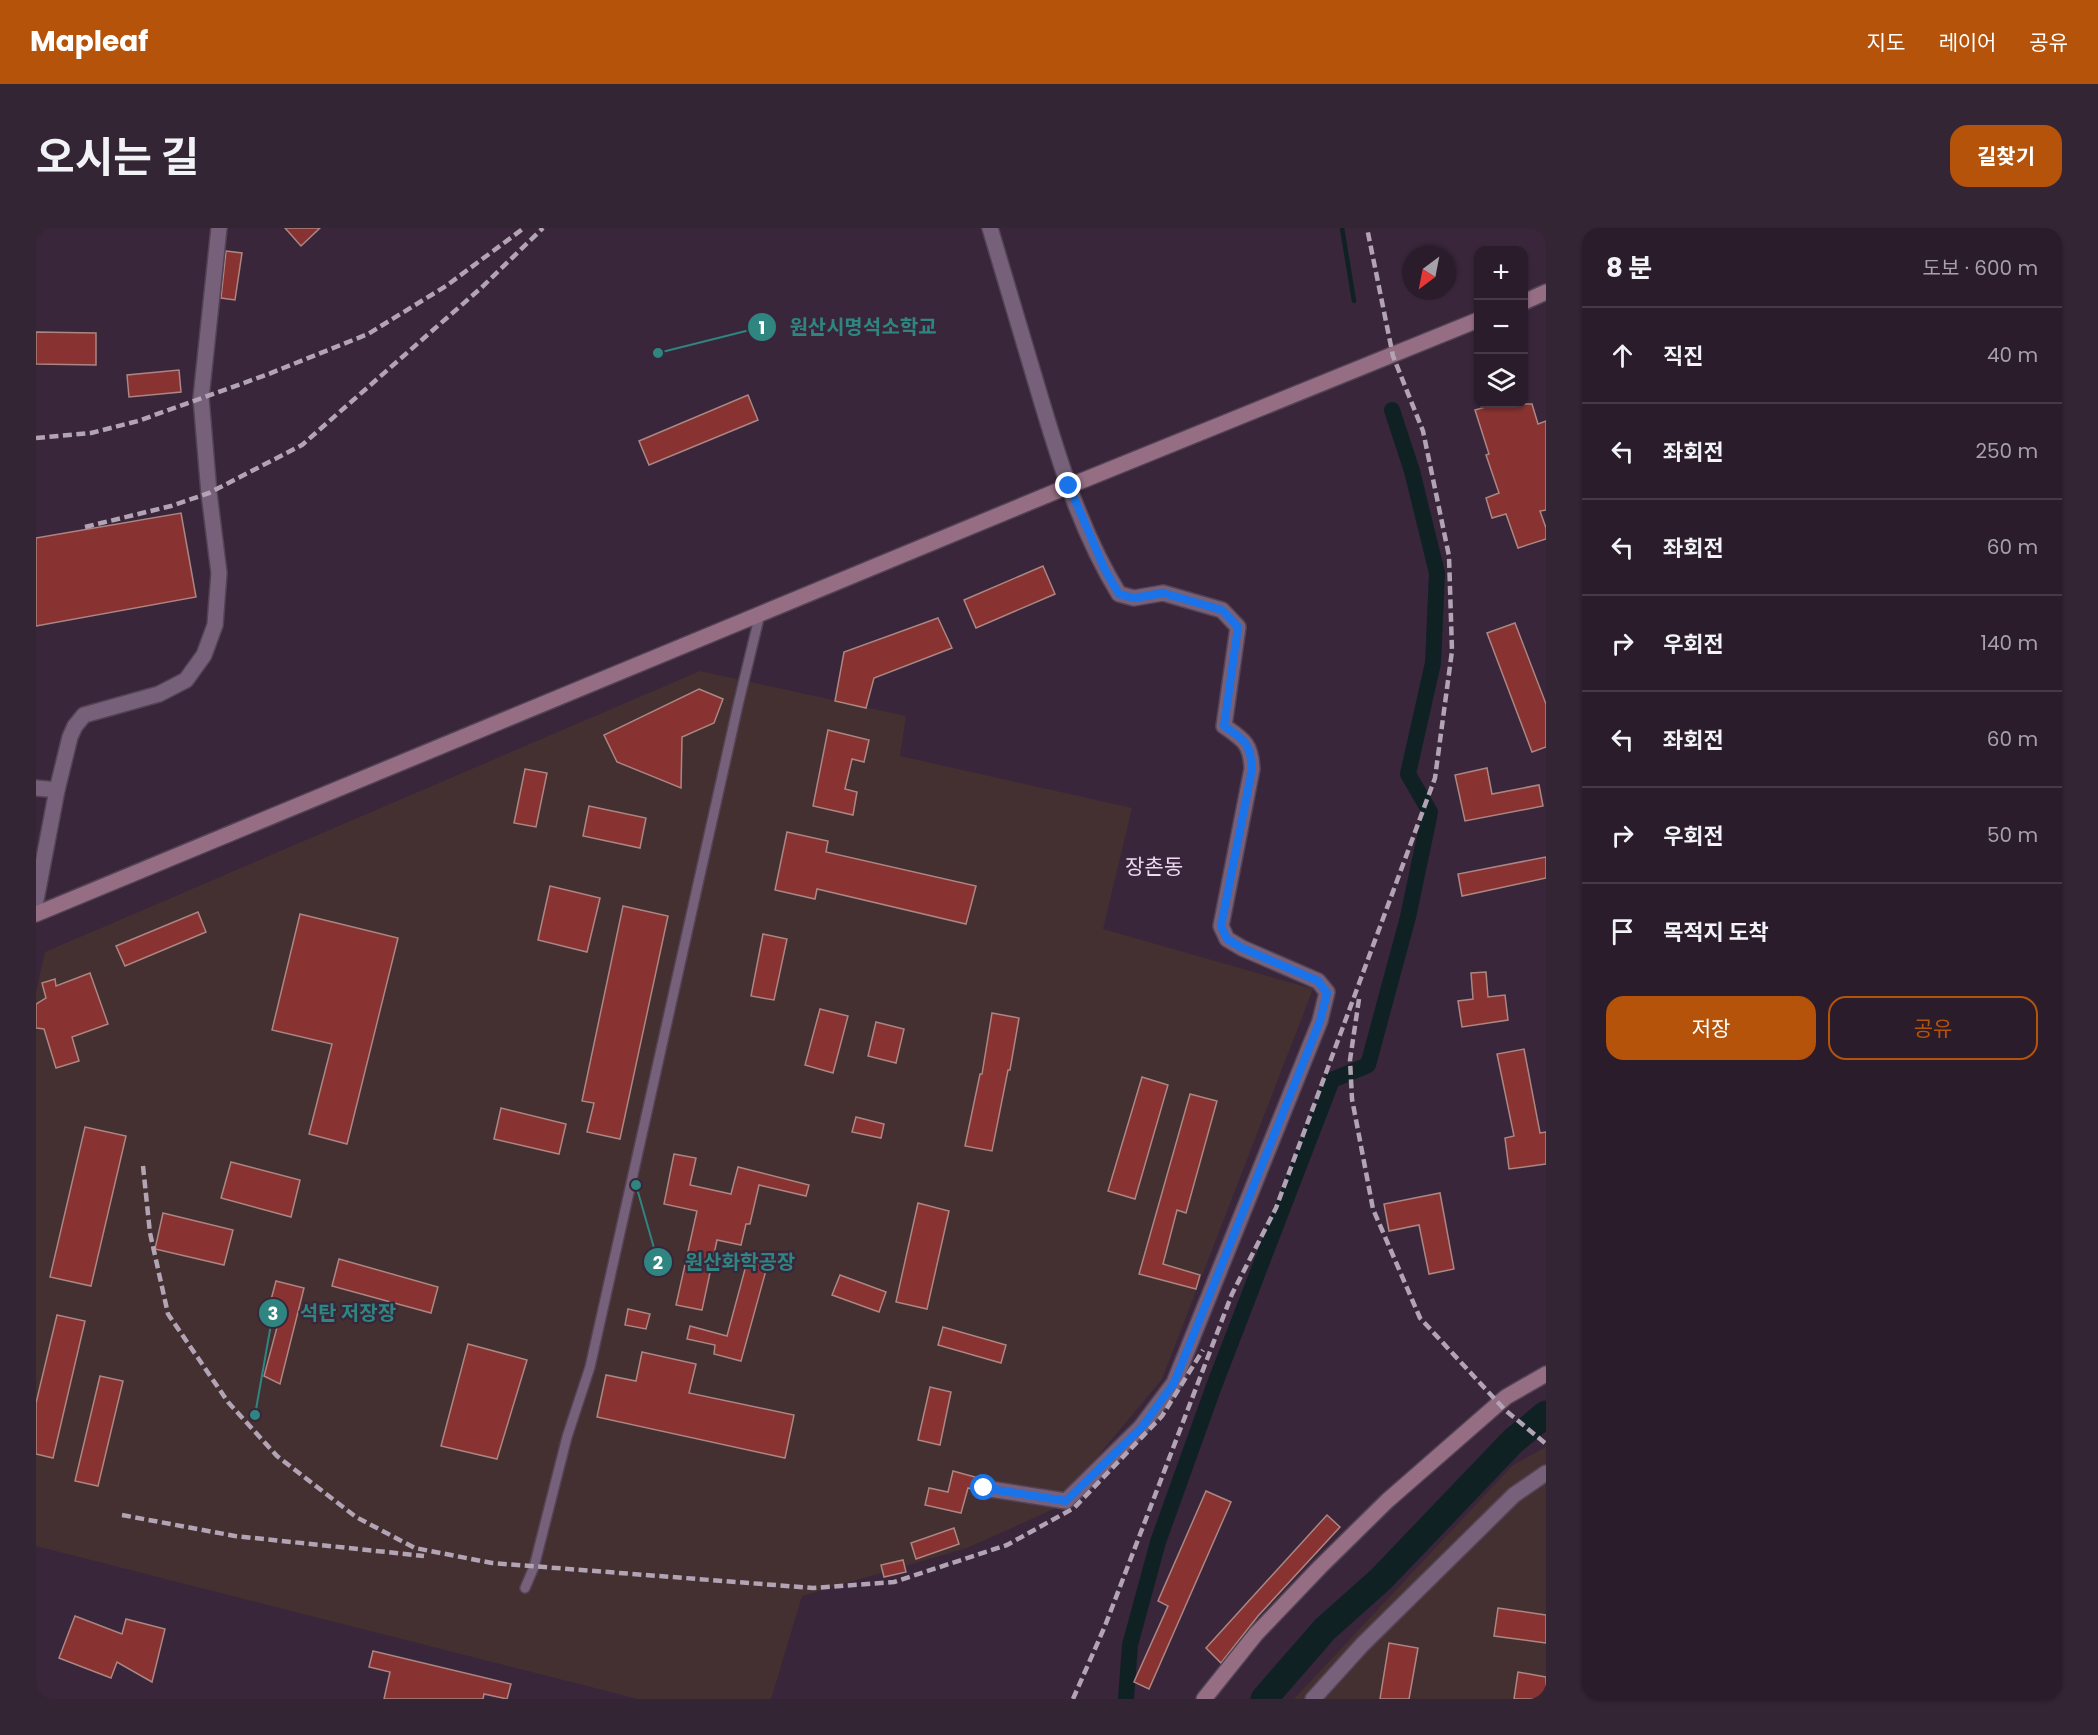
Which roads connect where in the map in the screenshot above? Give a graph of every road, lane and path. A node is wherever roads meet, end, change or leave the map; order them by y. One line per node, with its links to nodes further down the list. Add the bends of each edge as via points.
1 (219, 228): 9 (street, via 201,398 219,573 215,625 204,655 186,680 159,694 84,716 70,737)
2 (990, 228): 6 (street)
3 (1546, 292): 4 (street)
4 (1528, 300)
5 (1474, 322): 6 (street)
6 (1069, 486): 7 (street); 14 (street, via 1119,594 1134,598 1163,593 1222,610 1238,627 1224,726 1251,750 1252,769 1221,926 1227,939 1318,981 1327,993 1320,1021 1174,1383 1142,1427 1066,1501)
7 (760, 614): 11 (street); 15 (lane, via 590,1367)
8 (36, 788): 9 (street)
9 (57, 790): 10 (street)
10 (36, 900)
11 (36, 914)
12 (1546, 1374): 16 (street, via 1506,1397 1387,1501 1256,1635)
13 (1546, 1473): 17 (street, via 1514,1495)
14 (984, 1488)
15 (525, 1588)
16 (1204, 1699)
17 (1313, 1699)

